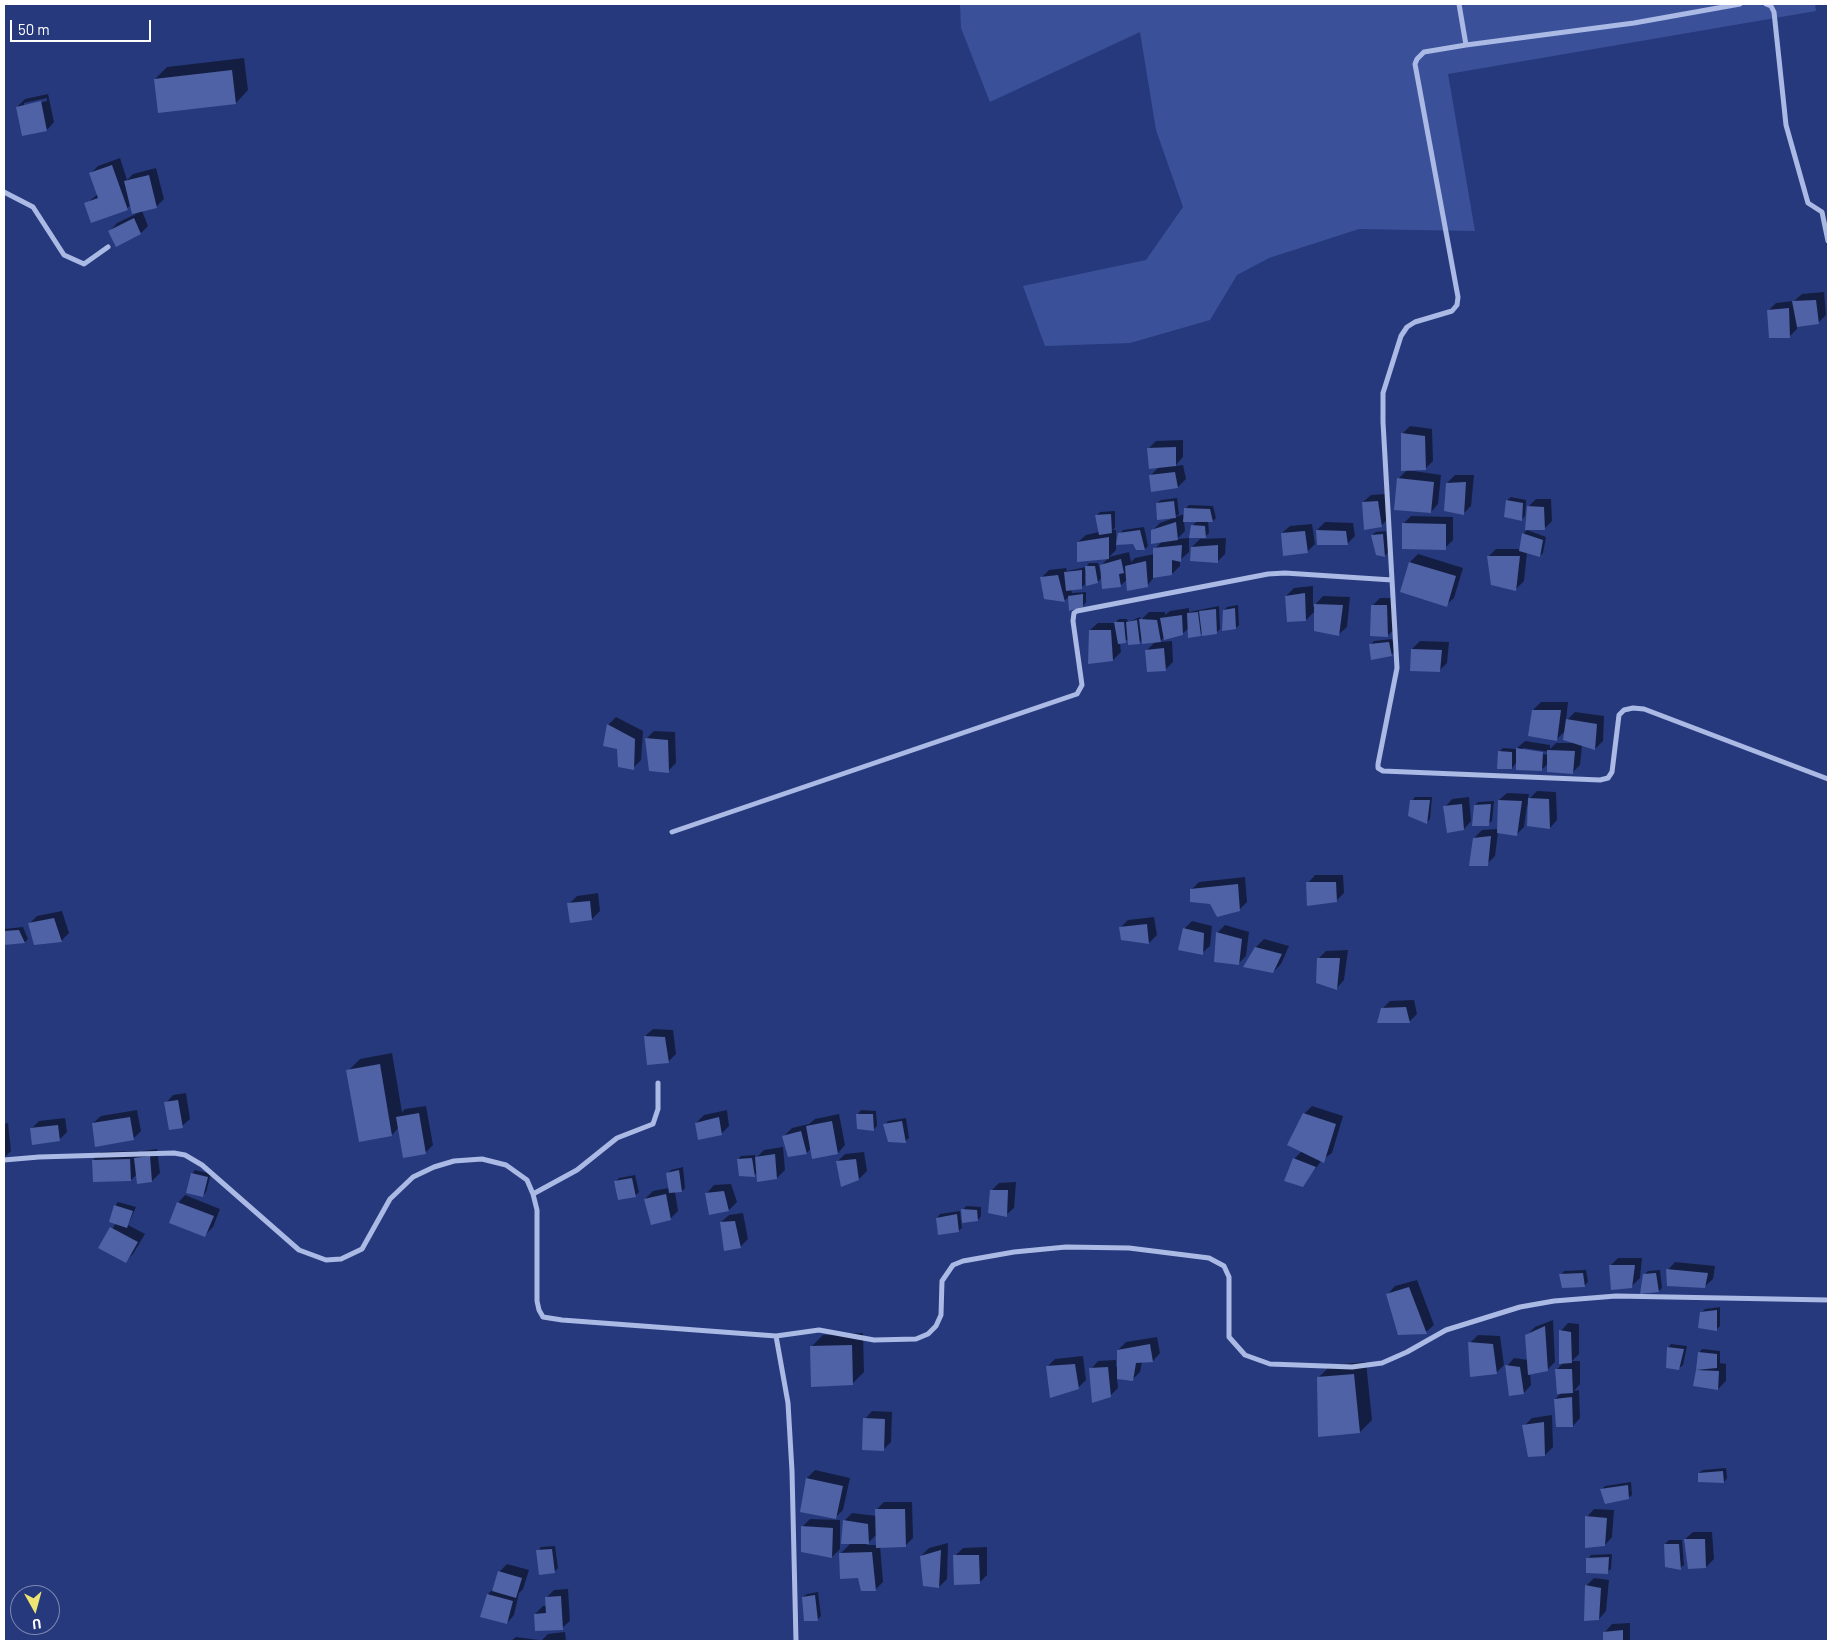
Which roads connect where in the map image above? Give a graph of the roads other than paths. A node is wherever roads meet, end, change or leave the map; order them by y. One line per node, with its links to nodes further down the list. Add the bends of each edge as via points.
1 (1459, 4): 4 (street)
2 (1740, 4): 4 (street, via 1634,23)
3 (1766, 4): 6 (street, via 1774,12 1786,125 1808,203 1822,212)
4 (1466, 45): 8 (street, via 1424,52 1415,64 1458,297 1452,311 1407,327 1401,336 1383,393)
5 (4, 192): 7 (street, via 33,207 64,255 84,264)
6 (1828, 241)
7 (108, 247)
8 (1392, 580): 9 (street, via 1397,668 1378,764 1383,771 1608,778 1612,772 1619,715 1633,708 1644,709); 10 (street, via 1268,574 1077,611 1073,621 1082,685 1077,694)
9 (1828, 779)
10 (672, 832)
11 (658, 1083): 13 (street, via 658,1109 653,1124 617,1138 577,1170)
12 (4, 1160): 13 (street, via 185,1155 202,1164 299,1250 326,1260 341,1259 362,1249 390,1200 413,1177 434,1167 454,1161 482,1160 506,1165 527,1180)
13 (533, 1194): 15 (street, via 537,1302 543,1317)
14 (1828, 1300): 15 (street, via 1616,1296 1554,1301 1520,1307 1446,1330 1382,1363 1352,1367 1270,1364 1245,1355 1230,1337 1231,1290 1224,1266 1209,1258 1184,1254 1129,1248 1066,1247 988,1256 953,1265 942,1281 941,1315 936,1326 916,1339 874,1340 820,1330)
15 (776, 1336): 16 (street, via 788,1403 792,1462)
16 (796, 1641)

